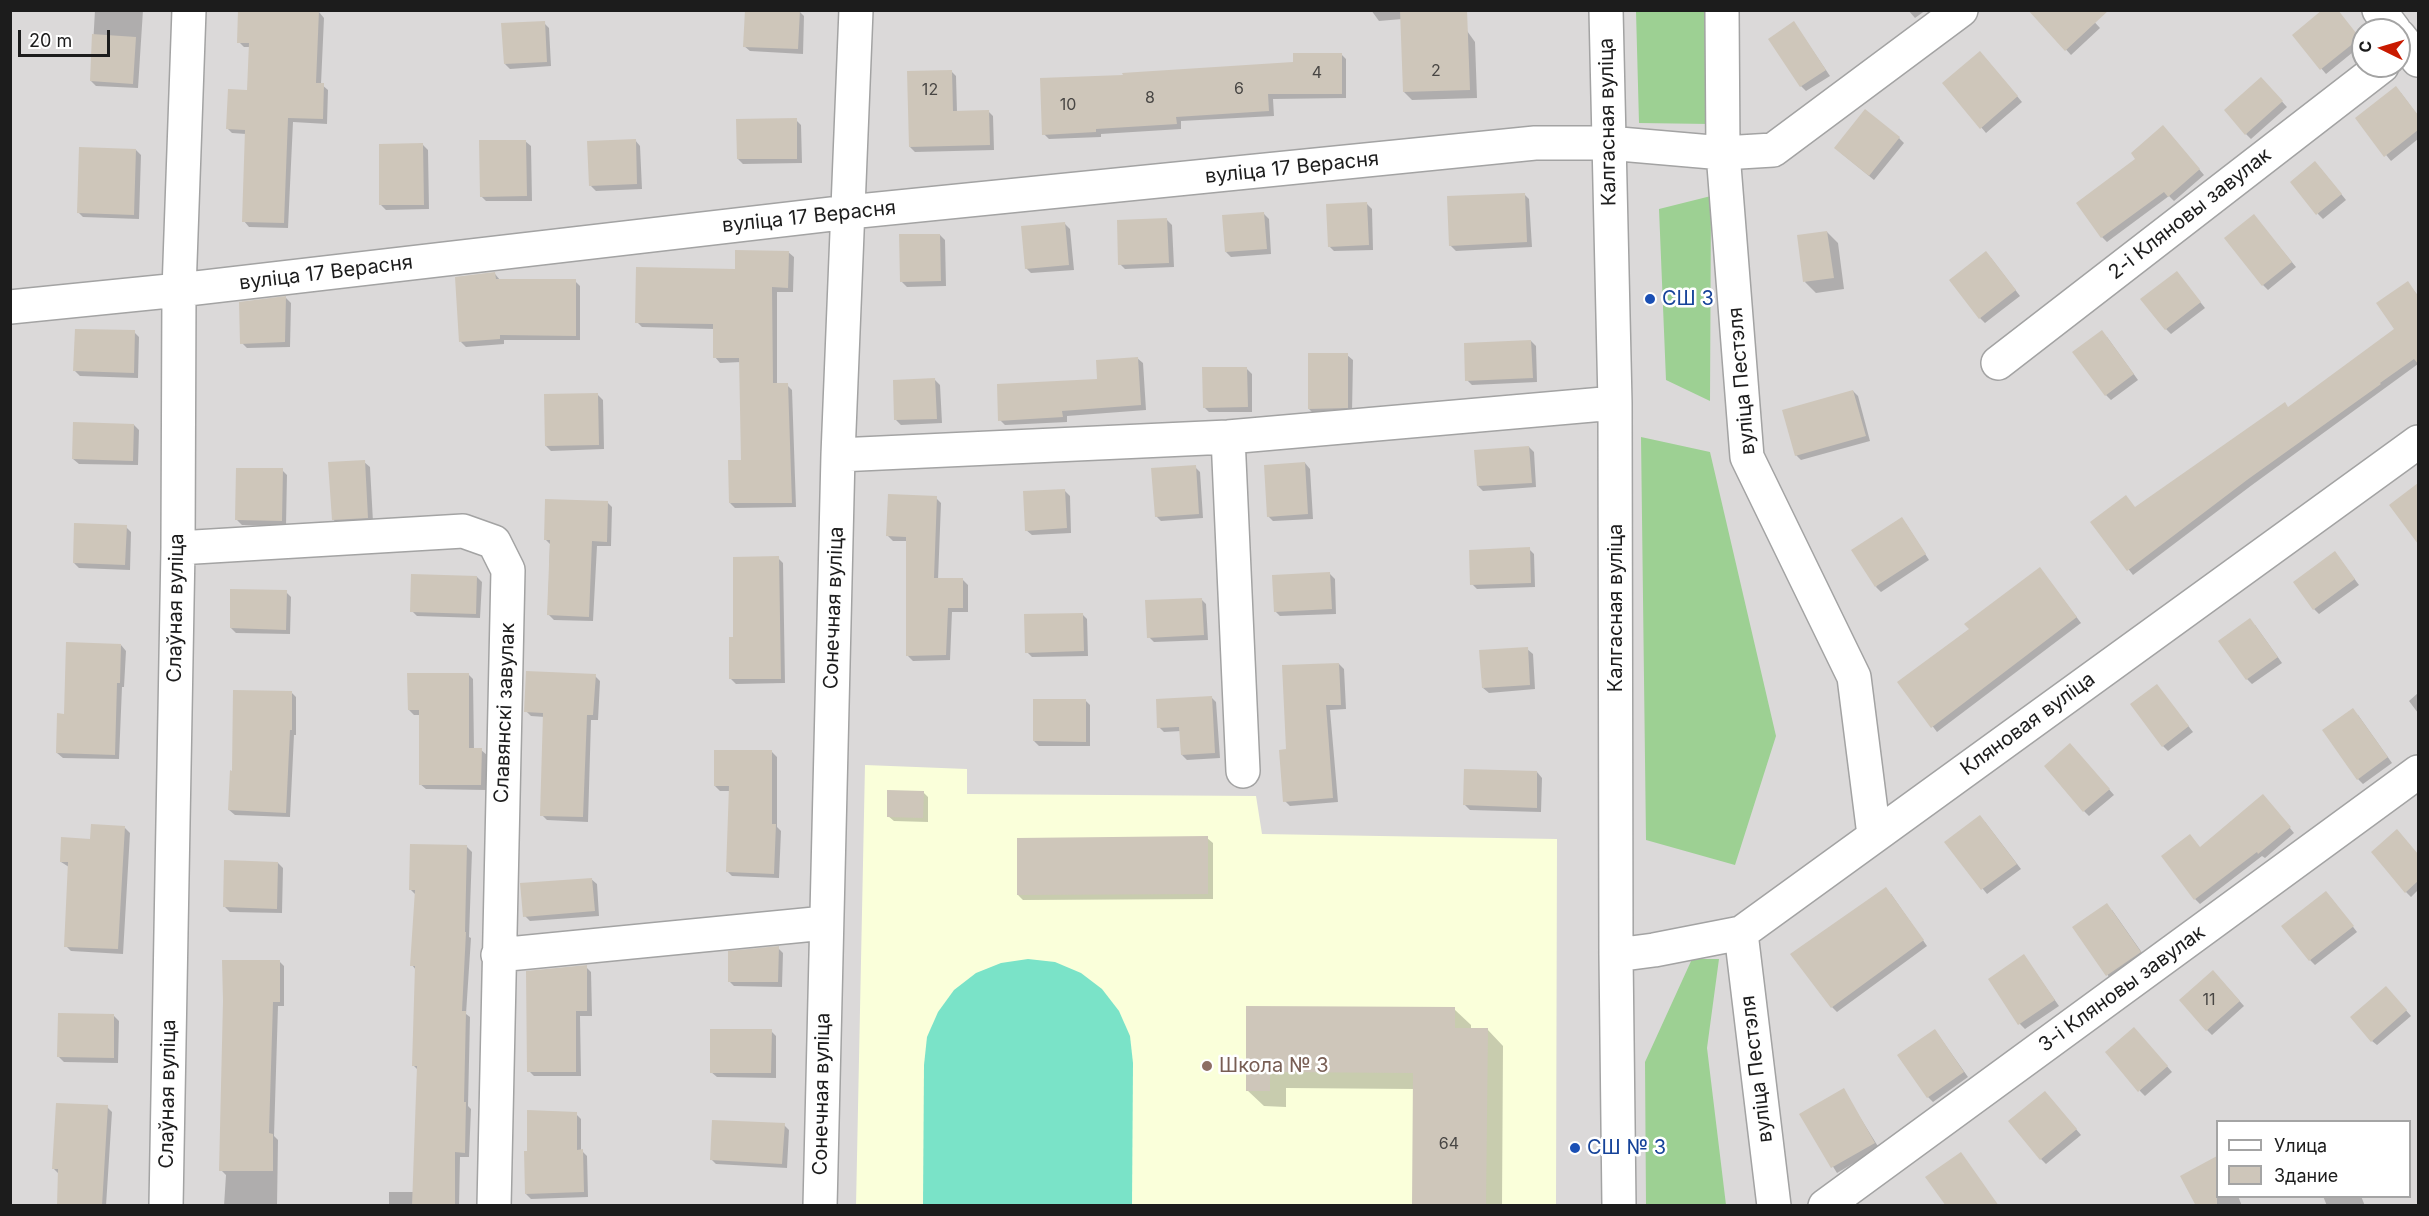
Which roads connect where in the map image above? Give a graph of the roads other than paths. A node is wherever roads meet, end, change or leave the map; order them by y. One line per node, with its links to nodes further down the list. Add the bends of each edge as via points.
1 (189, 10): 10 (street, Слаўная вуліца)
2 (855, 10): 9 (street, Сонечная вуліца)
3 (1606, 10): 7 (street, Калгасная вуліца)
4 (1722, 10): 8 (street, вуліца Пестэля)
5 (1961, 10): 8 (street, вуліца 17 Верасня, via 1773,150)
6 (2366, 78): 12 (street, 2-і Кляновы завулак)
7 (1608, 143): 8 (street, вуліца 17 Верасня); 9 (street, вуліца 17 Верасня, via 1535,143); 13 (street, Калгасная вуліца)
8 (1723, 153): 20 (street, вуліца Пестэля, via 1747,457 1854,676)
9 (849, 212): 10 (street, вуліца 17 Верасня); 16 (street, Сонечная вуліца)
10 (179, 290): 11 (street, вуліца 17 Верасня); 17 (street, Слаўная вуліца)
11 (10, 307)
12 (1998, 363)
13 (1616, 403): 14 (street); 24 (street, Калгасная вуліца)
14 (1228, 437): 16 (street); 18 (street)
15 (2418, 442): 20 (street, Кляновая вуліца)
16 (838, 455): 21 (street, Сонечная вуліца)
17 (178, 548): 23 (street, Славянскі завулак, via 463,531 494,542 508,570); 25 (street, Слаўная вуліца)
18 (1243, 771)
19 (2418, 772): 30 (street, 3-і Кляновы завулак)
20 (1874, 835): 22 (street, Кляновая вуліца)
21 (825, 923): 23 (street); 27 (street, Сонечная вуліца)
22 (1741, 933): 24 (street, Кляновая вуліца); 29 (street, вуліца Пестэля)
23 (498, 955): 26 (street, Славянскі завулак)
24 (1616, 956): 28 (street, Калгасная вуліца)
25 (166, 1206)
26 (494, 1206)
27 (820, 1206)
28 (1619, 1206)
29 (1774, 1206)
30 (1825, 1206)

